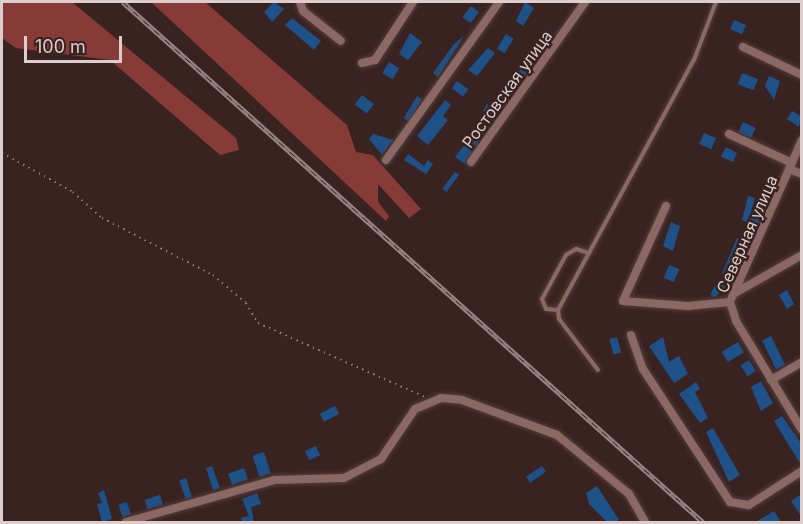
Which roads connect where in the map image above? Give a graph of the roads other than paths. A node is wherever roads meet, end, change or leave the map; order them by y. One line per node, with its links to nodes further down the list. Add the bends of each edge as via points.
1 (300, 2): 6 (street, via 303,11)
2 (414, 2): 8 (street, via 375,60)
3 (499, 2): 12 (street)
4 (585, 2): 13 (street, Ростовская улица)
5 (716, 2): 17 (lane, via 694,60)
6 (341, 41)
7 (743, 47): 9 (street)
8 (362, 63)
9 (801, 75)
10 (729, 134): 14 (street)
11 (801, 140): 14 (street, Северная улица)
12 (386, 159)
13 (471, 162)
14 (790, 165): 15 (street); 19 (street, Северная улица)
15 (801, 174)
16 (666, 206): 19 (street, via 624,293 627,305)
17 (589, 253): 20 (lane); 20 (lane, via 576,249 566,255 542,299 546,309)
18 (801, 255): 19 (street)
19 (732, 298): 24 (street, Северная улица)
20 (558, 310): 23 (lane)
21 (631, 335): 26 (street, via 643,369 730,502 740,506)
22 (801, 362): 24 (street)
23 (598, 370)
24 (771, 380): 25 (street, Северная улица)
25 (801, 430)
26 (801, 471)
27 (126, 522): 28 (street, via 274,480 344,478 381,459 415,409 434,401 462,400 557,435 629,494)
28 (645, 522)

